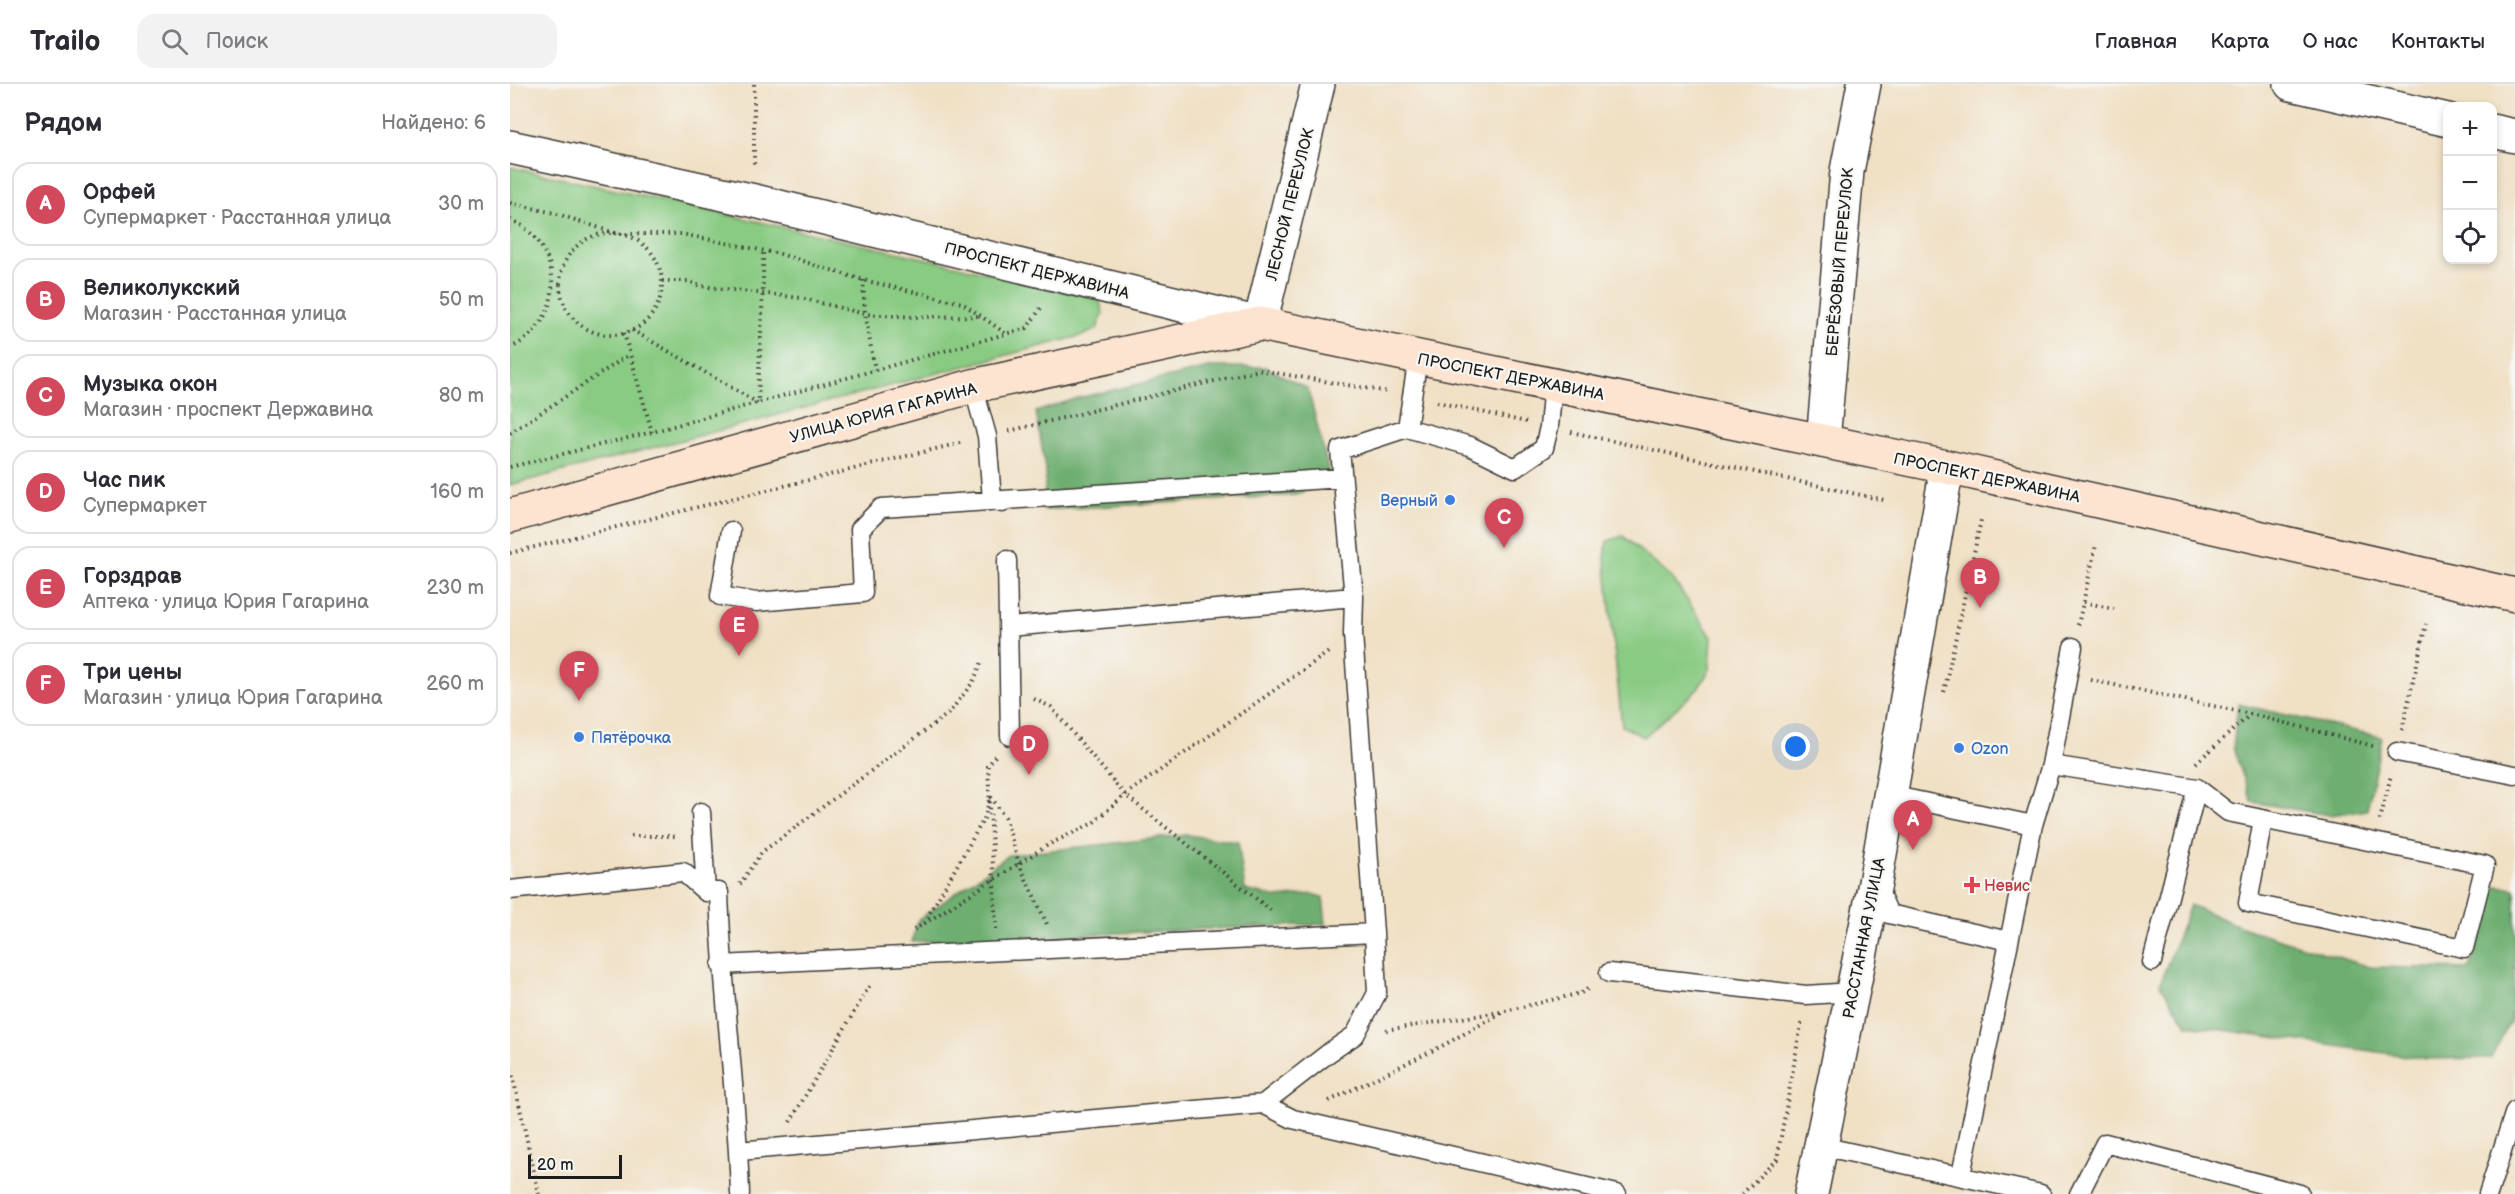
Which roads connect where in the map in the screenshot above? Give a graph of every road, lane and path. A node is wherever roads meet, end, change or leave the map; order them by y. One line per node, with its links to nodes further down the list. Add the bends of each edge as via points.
1 (754, 84): 9 (path)
2 (1318, 84): 22 (street, ЛЕСНОЙ ПЕРЕУЛОК)
3 (1864, 84): 39 (street, БЕРЁЗОВЫЙ ПЕРЕУЛОК, via 1847,171)
4 (2291, 84): 5 (street)
5 (2443, 119)
6 (2497, 131): 7 (street)
7 (2515, 136)
8 (510, 147): 9 (street, ПРОСПЕКТ ДЕРЖАВИНА)
9 (755, 201): 14 (street, ПРОСПЕКТ ДЕРЖАВИНА)
10 (510, 203): 12 (path)
11 (510, 220): 16 (path, via 534,235 547,255)
12 (618, 234): 13 (path, via 682,234); 17 (path, via 584,240 568,257); 18 (path, via 648,249 658,264)
13 (763, 250): 15 (path); 19 (path)
14 (1045, 272): 22 (street, ПРОСПЕКТ ДЕРЖАВИНА); 25 (path, via 1043,305 1027,328)
15 (863, 280): 20 (path); 21 (path, via 962,303)
16 (553, 281): 17 (path); 26 (path, via 545,318 531,335)
17 (560, 281): 24 (path, via 564,304 578,324 608,335)
18 (662, 281): 19 (path, via 689,281 700,286); 23 (path, via 660,298 652,314)
19 (764, 294): 20 (path, via 801,298); 33 (path, via 759,326)
20 (865, 314): 21 (path); 29 (path)
21 (981, 316): 25 (path)
22 (1260, 324): 28 (main road, ПРОСПЕКТ ДЕРЖАВИНА); 31 (main road, УЛИЦА ЮРИЯ ГАГАРИНА)
23 (632, 330): 24 (path); 33 (path)
24 (624, 333): 27 (path)
25 (1005, 333): 29 (path)
26 (510, 348)
27 (630, 354): 36 (path); 37 (path)
28 (1418, 357): 30 (main road, ПРОСПЕКТ ДЕРЖАВИНА); 32 (lane)
29 (875, 370): 33 (path)
30 (1553, 384): 34 (lane); 39 (main road, ПРОСПЕКТ ДЕРЖАВИНА)
31 (973, 386): 38 (lane); 45 (main road, УЛИЦА ЮРИЯ ГАГАРИНА)
32 (1410, 396): 34 (path); 35 (lane); 38 (path, via 1259,370)
33 (758, 403): 36 (path)
34 (1550, 427): 35 (lane, via 1544,448 1515,468 1470,446); 43 (path)
35 (1407, 428): 42 (lane, via 1340,450)
36 (652, 432): 40 (path)
37 (510, 433)
38 (987, 436): 44 (lane); 49 (path)
39 (1823, 441): 41 (main road, ПРОСПЕКТ ДЕРЖАВИНА)
40 (510, 467)
41 (1947, 467): 51 (main road, ПРОСПЕКТ ДЕРЖАВИНА); 69 (street, РАССТАННАЯ УЛИЦА)
42 (1342, 478): 44 (lane); 52 (lane)
43 (1884, 500)
44 (997, 502): 47 (lane, via 881,508 860,530 862,593 756,602 720,596)
45 (510, 516)
46 (1982, 519): 60 (path)
47 (731, 531)
48 (2096, 545): 53 (path)
49 (510, 553)
50 (1006, 560): 55 (lane)
51 (2515, 595)
52 (1354, 597): 55 (lane); 56 (lane)
53 (2084, 602): 54 (path); 57 (path)
54 (2114, 609)
55 (1008, 627): 59 (lane); 81 (path, via 990,644 973,681 949,713 762,852)
56 (1353, 634): 68 (path); 83 (lane)
57 (2073, 646): 58 (lane)
58 (2067, 675): 61 (path); 64 (lane)
59 (1009, 687): 62 (lane); 68 (path, via 1051,707)
60 (1942, 697)
61 (2251, 714): 63 (path); 66 (path)
62 (1010, 736): 70 (path, via 988,766)
63 (2397, 752): 65 (lane)
64 (2051, 765): 66 (lane); 73 (lane)
65 (2515, 775)
66 (2171, 786): 67 (lane)
67 (2197, 788): 72 (lane, via 2228,812); 90 (lane)
68 (1125, 795): 75 (path, via 1093,823 1048,844); 84 (path)
69 (1890, 795): 73 (lane); 78 (street, РАССТАННАЯ УЛИЦА)
70 (990, 796): 75 (path, via 1005,817); 77 (path); 82 (path, via 985,817)
71 (701, 812): 80 (lane)
72 (2263, 819): 72 (lane, via 2485,865 2464,948 2248,903)
73 (2033, 825): 85 (lane)
74 (632, 836): 76 (path, via 681,836)
75 (1019, 864): 77 (path); 86 (path)
76 (683, 872): 79 (lane); 80 (lane)
77 (992, 881): 82 (path); 87 (path)
78 (1875, 883): 85 (lane, via 1889,914); 93 (street, РАССТАННАЯ УЛИЦА)
79 (510, 890)
80 (706, 892): 81 (lane, via 719,892)
81 (720, 914): 91 (lane)
82 (922, 925): 88 (path); 89 (path)
83 (1374, 933): 84 (lane); 96 (lane, via 1377,993)
84 (1304, 937): 86 (lane)
85 (2009, 941): 104 (lane)
86 (1059, 949): 87 (lane)
87 (997, 951): 88 (lane)
88 (904, 956): 89 (lane)
89 (878, 957): 91 (lane); 102 (path)
90 (2152, 962)
91 (721, 965): 103 (lane)
92 (1609, 973): 94 (lane); 95 (path, via 1581,993)
93 (1853, 992): 94 (lane); 101 (street, РАССТАННАЯ УЛИЦА)
94 (1806, 994): 108 (path, via 1777,1159)
95 (1505, 1011): 96 (path); 100 (path)
96 (1355, 1035): 98 (lane)
97 (510, 1064): 105 (path)
98 (1263, 1104): 100 (lane); 102 (lane)
99 (2515, 1111): 113 (lane)
100 (1293, 1119): 107 (lane)
101 (1821, 1146): 104 (lane); 109 (street, РАССТАННАЯ УЛИЦА)
102 (774, 1149): 103 (lane)
103 (739, 1151): 106 (lane)
104 (1961, 1175): 110 (lane)
105 (539, 1194)
106 (740, 1194)
107 (1617, 1194)
108 (1742, 1194)
109 (1811, 1194)
110 (2041, 1194)
111 (2079, 1194): 112 (lane, via 2105,1143)
112 (2300, 1194)
113 (2488, 1194)

